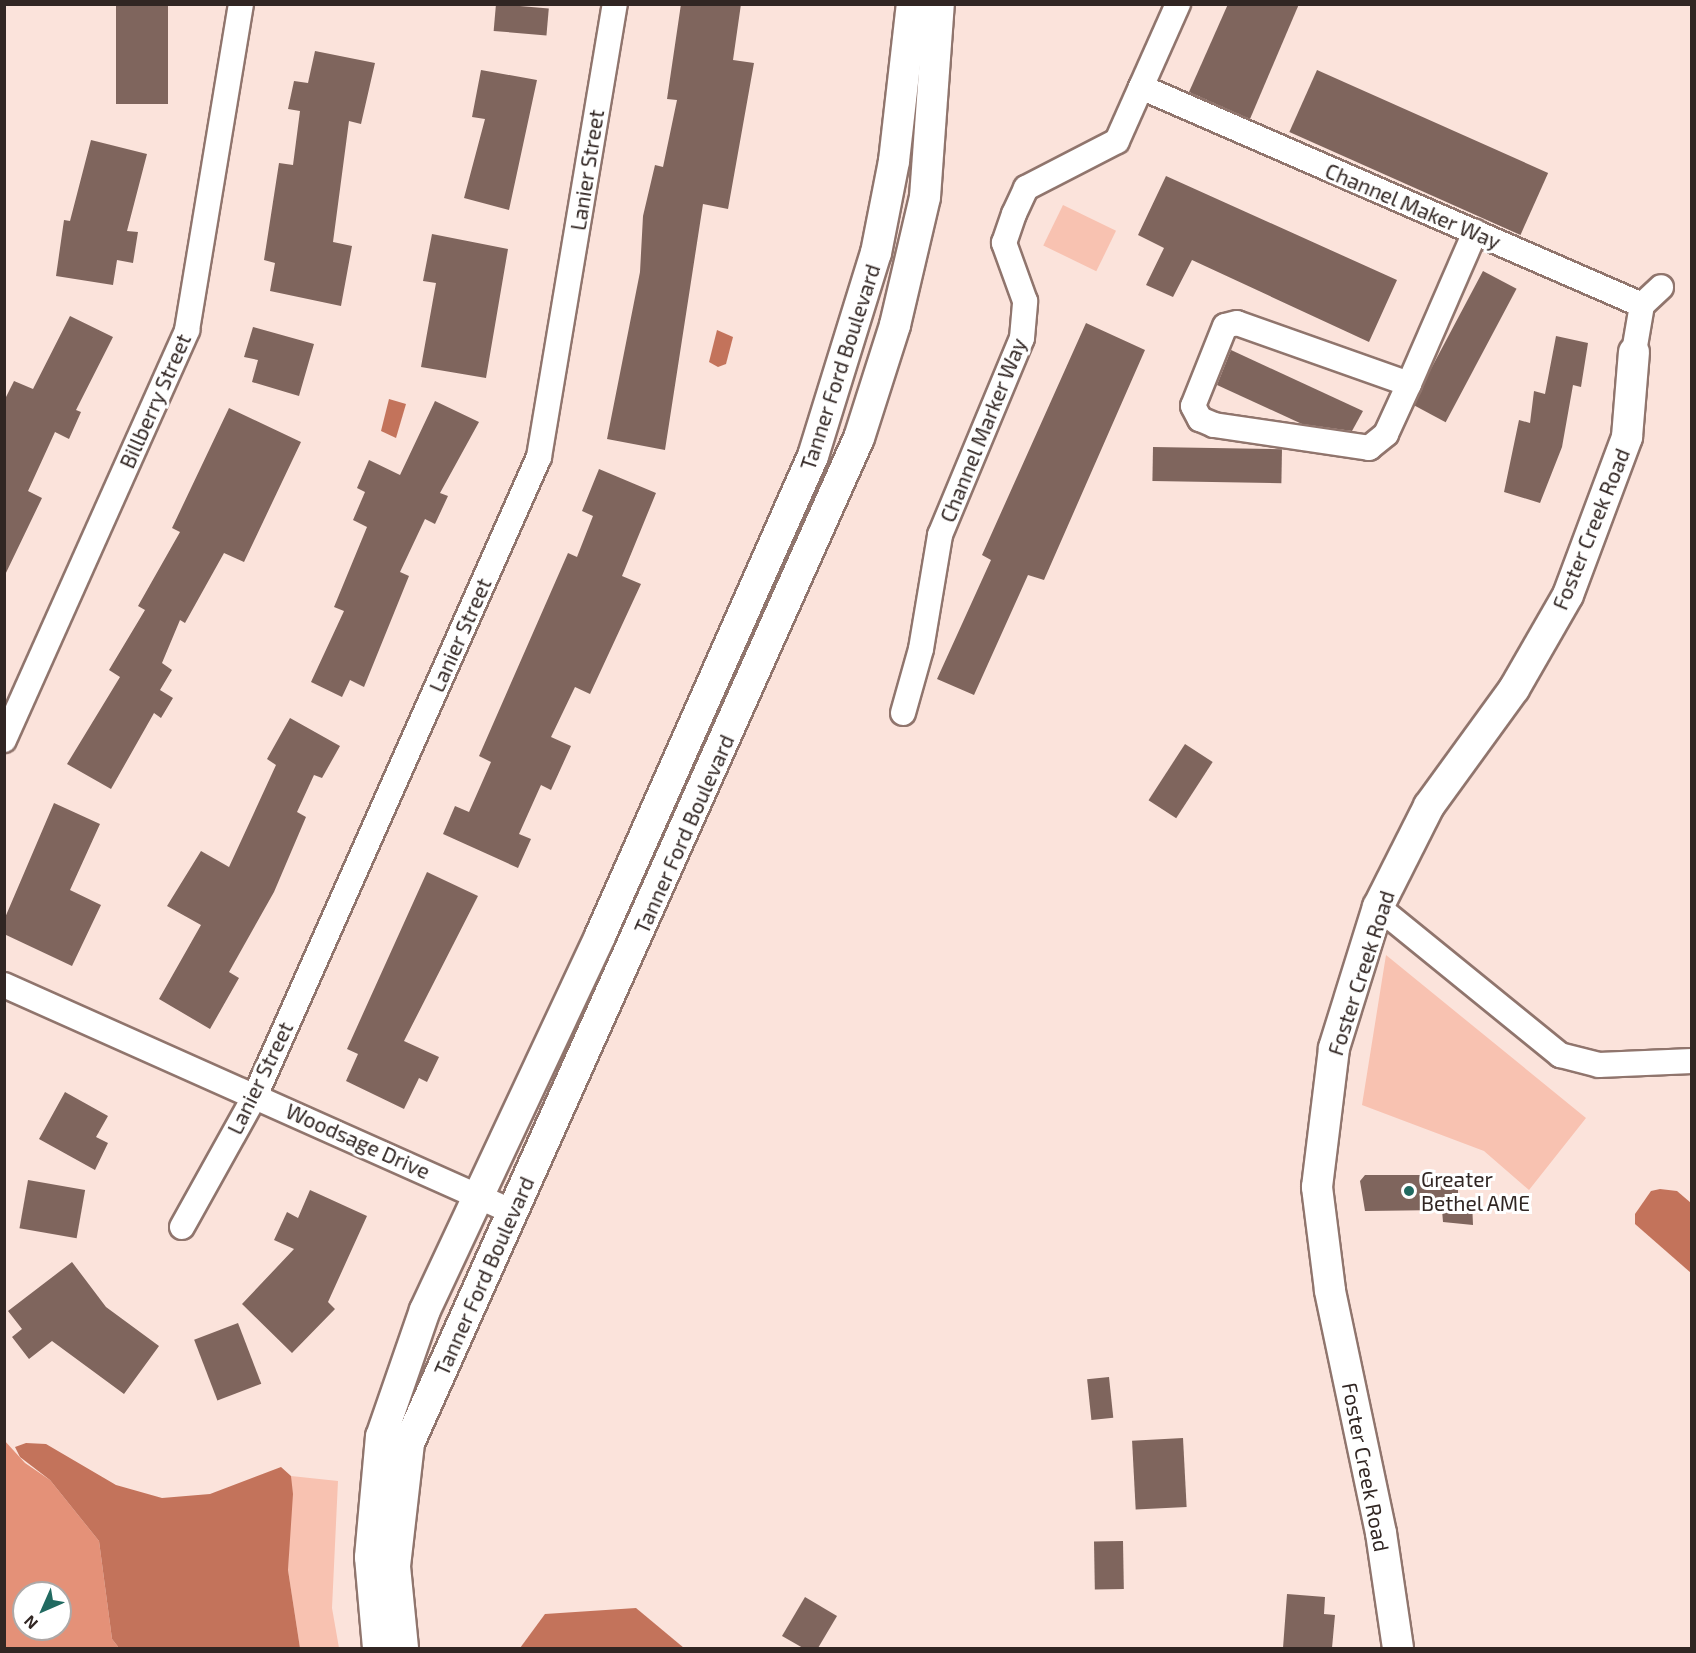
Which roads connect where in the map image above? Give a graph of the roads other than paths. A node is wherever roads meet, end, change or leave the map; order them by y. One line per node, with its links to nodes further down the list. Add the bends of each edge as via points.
1 (241, 4): 13 (street, Billberry Street, via 187,330)
2 (615, 4): 17 (street, Lanier Street, via 539,457)
3 (912, 4): 18 (street, Tanner Ford Boulevard, via 894,161 876,253 813,456)
4 (939, 4): 19 (street, Tanner Ford Boulevard, via 925,197 895,325 859,438)
5 (1178, 4): 6 (street, Channel Marker Way)
6 (1141, 87): 7 (street, Channel Maker Way); 12 (street, Channel Marker Way, via 1117,141 1026,188 1014,214 1005,243 1025,301 1023,338 940,535 921,649)
7 (1475, 232): 9 (street, Channel Maker Way); 11 (street)
8 (1661, 287): 9 (street)
9 (1642, 305): 10 (street)
10 (1634, 352): 14 (street, Foster Creek Road, via 1628,437 1568,595 1514,689 1429,806)
11 (1409, 384): 11 (street, via 1386,434 1369,448 1214,425 1200,419 1193,406 1225,326 1237,322)
12 (903, 713)
13 (4, 740)
14 (1378, 907): 16 (street, via 1560,1054 1599,1065); 23 (street, Foster Creek Road, via 1334,1048 1317,1187 1330,1290 1381,1533)
15 (4, 985): 17 (street, Woodsage Drive)
16 (1692, 1061)
17 (255, 1096): 18 (street, Woodsage Drive); 20 (street, Lanier Street)
18 (478, 1195): 19 (street, Woodsage Drive); 21 (street, Tanner Ford Boulevard, via 425,1310 381,1437 370,1557)
19 (513, 1212): 22 (street, Tanner Ford Boulevard, via 409,1443 395,1566)
20 (182, 1227)
21 (378, 1648)
22 (403, 1648)
23 (1398, 1648)

